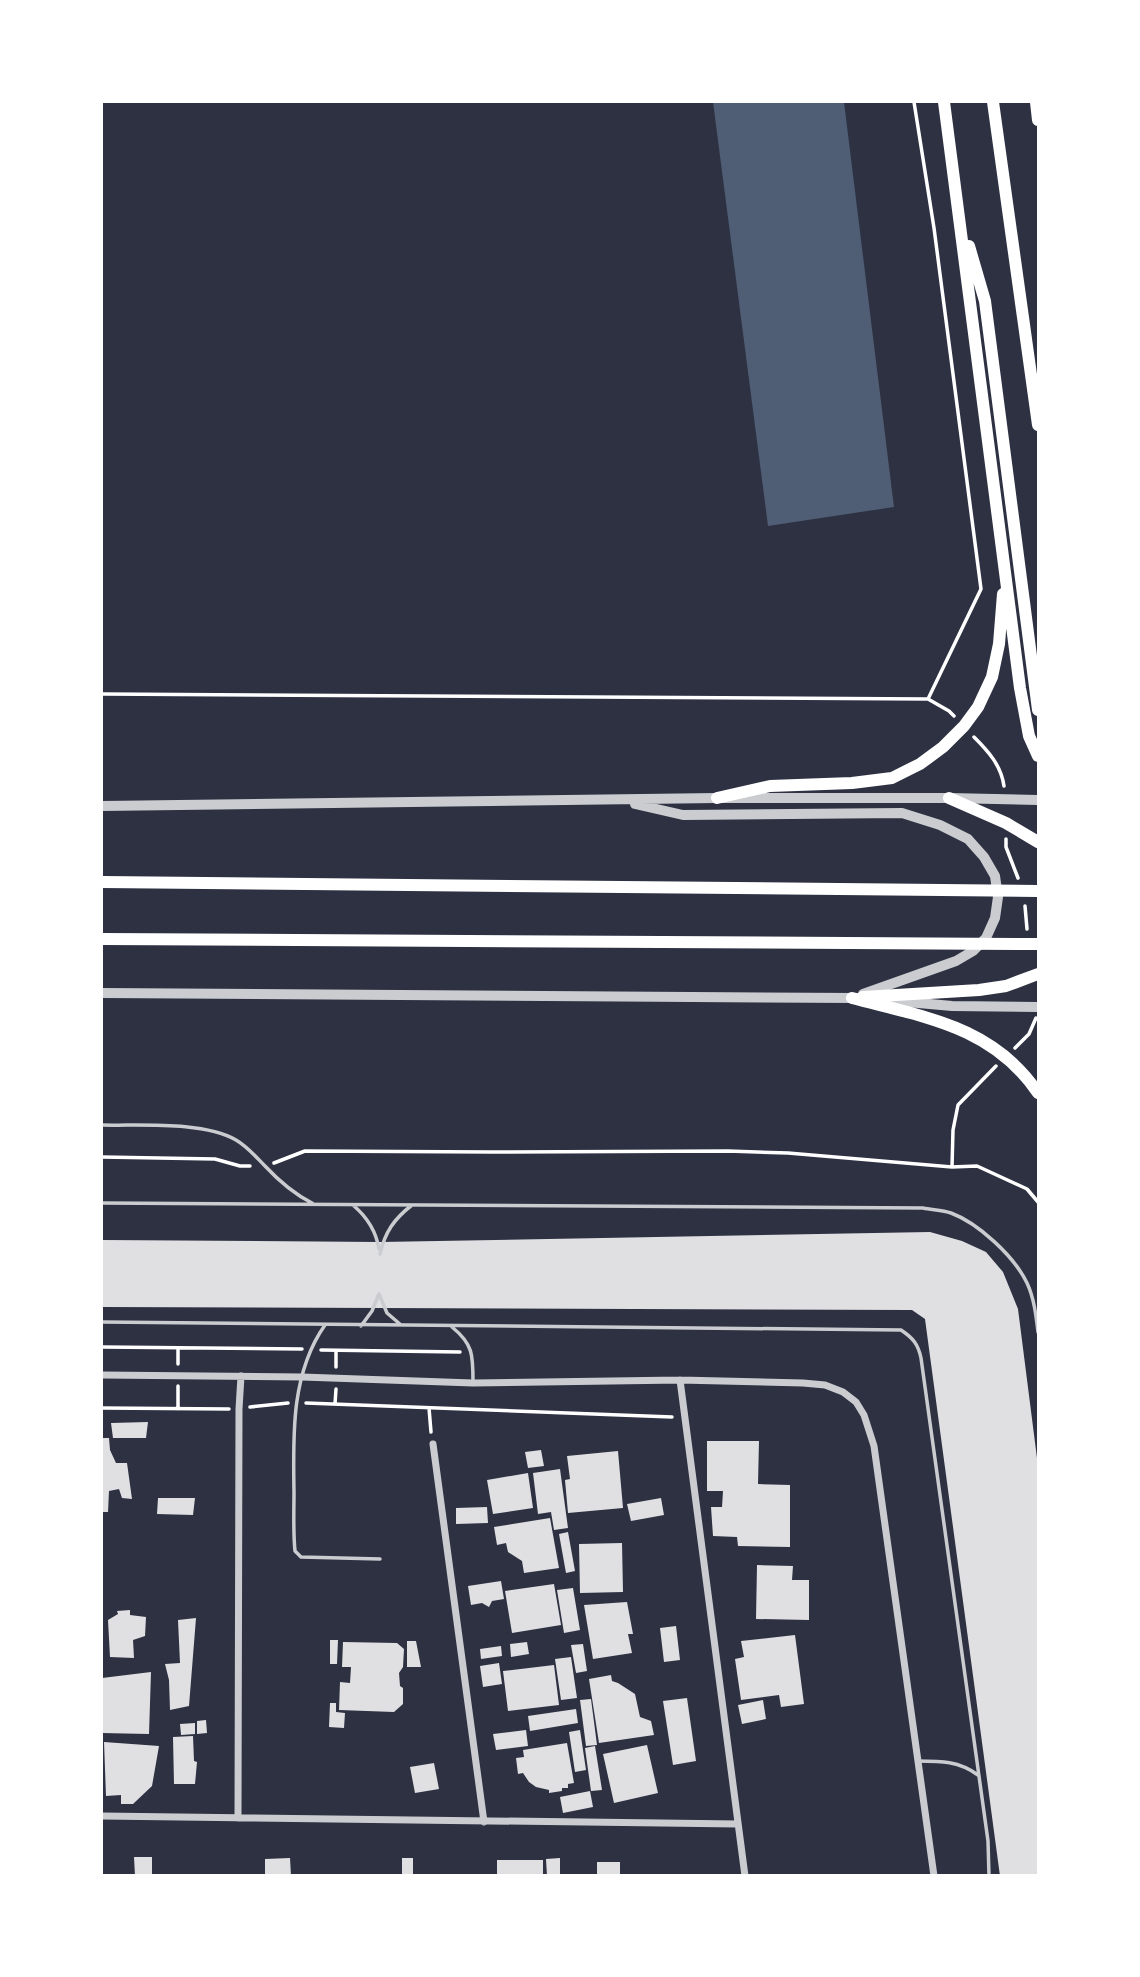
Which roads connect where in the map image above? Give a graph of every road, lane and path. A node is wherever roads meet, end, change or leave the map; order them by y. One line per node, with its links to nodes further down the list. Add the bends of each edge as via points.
1 (914, 102): 10 (path, via 981,589)
2 (944, 102): 6 (main road)
3 (992, 102): 7 (main road)
4 (1036, 102): 5 (main road)
5 (1038, 120)
6 (958, 209): 8 (main road); 11 (main road, via 985,301)
7 (1038, 425)
8 (1004, 572): 12 (main road, via 992,677); 13 (main road, via 1024,712)
9 (102, 694): 10 (path)
10 (928, 699): 12 (path)
11 (1038, 710)
12 (964, 726): 14 (main road, via 920,764 892,778 770,786); 16 (path, via 1003,774)
13 (1038, 756)
14 (717, 798): 15 (street); 18 (street)
15 (949, 798): 16 (street); 20 (main road)
16 (1006, 799): 17 (street)
17 (1038, 800)
18 (619, 801): 19 (street); 31 (street, via 683,815 902,813 968,839 995,876 995,918 986,938 956,961)
19 (102, 806)
20 (1006, 823): 21 (main road); 23 (path, via 1006,848)
21 (1038, 842)
22 (102, 882): 24 (main road)
23 (1020, 882)
24 (1038, 891)
25 (1023, 895): 26 (path)
26 (1028, 933)
27 (102, 939): 28 (main road)
28 (1038, 944)
29 (1038, 974): 31 (main road, via 979,990)
30 (102, 993): 31 (street)
31 (852, 998): 32 (street); 34 (main road, via 967,1032)
32 (1038, 1007)
33 (1038, 1013): 34 (path, via 1029,1034)
34 (1007, 1056): 35 (main road); 39 (path, via 958,1105)
35 (1038, 1093)
36 (102, 1125): 38 (lane, via 218,1132 237,1140)
37 (102, 1157): 38 (path, via 215,1158 240,1166)
38 (265, 1166): 39 (path, via 305,1151 728,1151); 42 (lane, via 298,1196)
39 (951, 1167): 40 (path, via 977,1166 1027,1189)
40 (1038, 1202)
41 (102, 1203): 42 (lane)
42 (315, 1204): 43 (lane)
43 (352, 1205): 44 (lane); 44 (lane, via 372,1226 380,1254 390,1226)
44 (412, 1205): 50 (lane, via 923,1208 948,1212 981,1231 1017,1266 1035,1306)
45 (102, 1322): 46 (lane)
46 (325, 1325): 47 (lane); 52 (lane)
47 (361, 1326): 48 (lane); 48 (lane, via 379,1294 387,1313)
48 (403, 1326): 49 (lane)
49 (452, 1327): 53 (lane, via 463,1335); 67 (lane, via 886,1329 912,1338 921,1358)
50 (1038, 1332)
51 (102, 1347): 52 (path)
52 (310, 1349): 53 (path); 56 (lane)
53 (472, 1352): 58 (lane)
54 (102, 1375): 55 (street)
55 (241, 1376): 56 (street); 62 (street)
56 (302, 1377): 58 (street); 59 (lane)
57 (680, 1380): 58 (street); 63 (street); 66 (street, via 825,1385 856,1402 874,1446)
58 (473, 1383)
59 (297, 1403): 61 (path); 62 (path); 65 (lane, via 293,1434 295,1551 300,1557)
60 (102, 1408): 62 (path)
61 (429, 1408): 63 (path); 64 (path)
62 (239, 1409): 69 (street)
63 (685, 1418): 71 (street)
64 (433, 1444): 70 (street)
65 (380, 1559)
66 (918, 1761): 67 (lane, via 956,1763); 75 (street)
67 (978, 1775): 73 (lane)
68 (102, 1816): 69 (street)
69 (238, 1818): 70 (street)
70 (484, 1822): 71 (street)
71 (738, 1824): 74 (street)
72 (995, 1840): 73 (lane)
73 (988, 1841): 76 (lane)
74 (745, 1875)
75 (934, 1875)
76 (989, 1875)

